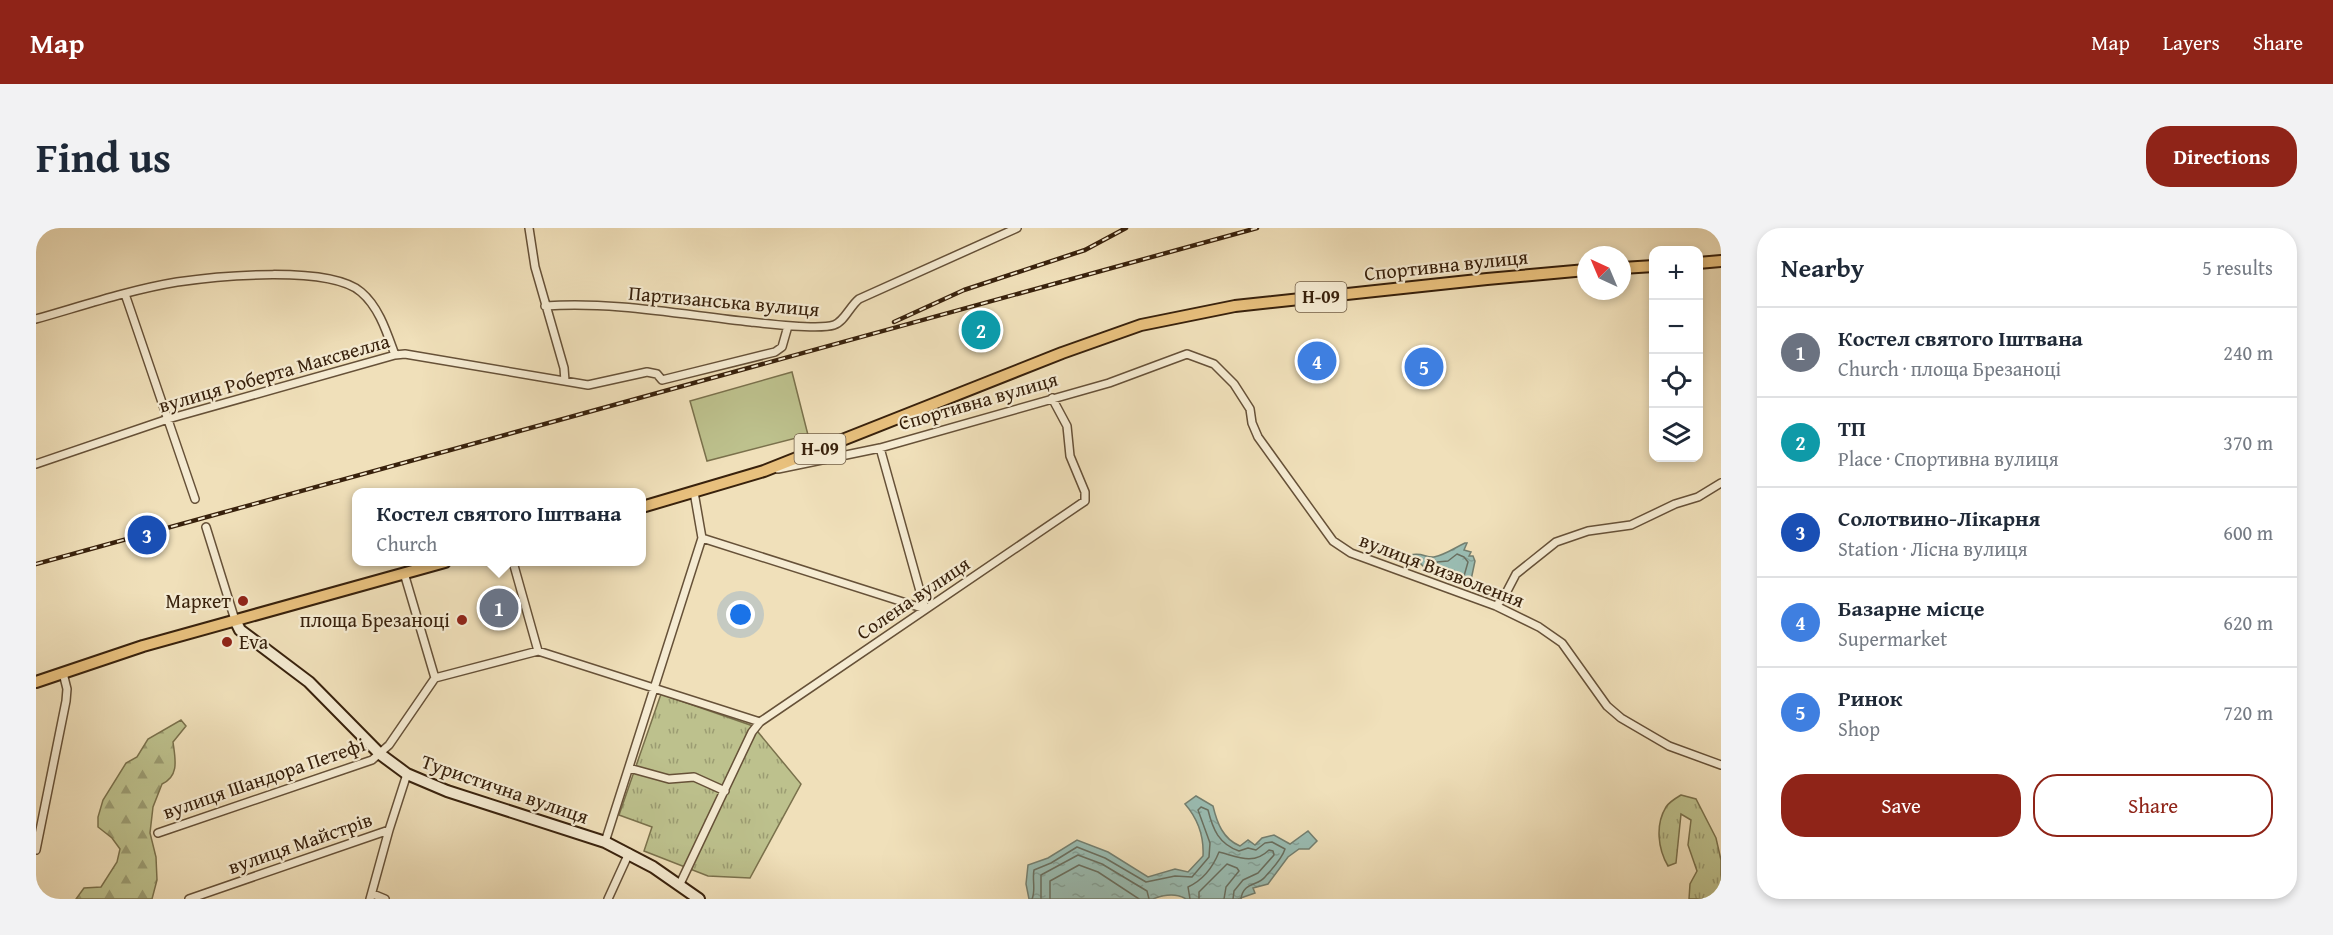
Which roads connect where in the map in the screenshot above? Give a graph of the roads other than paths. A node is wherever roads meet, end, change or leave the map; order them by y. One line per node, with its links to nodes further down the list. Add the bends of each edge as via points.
1 (529, 228): 9 (street)
2 (1017, 228): 11 (street, Партизанська вулиця, via 859,299 839,323)
3 (1721, 261): 4 (main road)
4 (1703, 262)
5 (1649, 266): 6 (main road)
6 (1631, 267)
7 (1577, 271): 19 (main road, Спортивна вулиця / Н-09, via 1236,306 1142,326 1062,353)
8 (124, 294): 10 (street); 12 (street, via 177,282 241,277 297,275 334,280 360,291 376,311); 16 (street)
9 (545, 306): 11 (street, Партизанська вулиця, via 624,308); 14 (street)
10 (36, 319)
11 (788, 326): 14 (street, вулиця Роберта Максвелла, via 782,347 775,352 662,380 657,374 646,372 588,385)
12 (395, 355): 14 (street, вулиця Роберта Максвелла); 16 (street, вулиця Роберта Максвелла)
13 (1198, 358): 15 (street, Спортивна вулиця, via 1187,354 1109,383); 29 (street, вулиця Визволення, via 1214,364 1234,384 1250,409 1258,437 1341,548)
14 (565, 381)
15 (1052, 398): 17 (street, Спортивна вулиця); 30 (street, Солена вулиця, via 1068,426 1070,456 1085,492 1084,501)
16 (168, 419): 18 (street, вулиця Роберта Максвелла); 22 (street)
17 (880, 447): 19 (street, Спортивна вулиця); 30 (street)
18 (36, 464)
19 (764, 471): 21 (main road, Спортивна вулиця / Н-09)
20 (1721, 483): 29 (street, via 1631,525 1588,531 1556,542 1516,574)
21 (694, 492): 23 (main road, Спортивна вулиця / Н-09); 25 (street)
22 (195, 499)
23 (646, 506)
24 (206, 527): 31 (street)
25 (702, 538): 30 (street); 36 (street)
26 (427, 566): 28 (main road)
27 (514, 566): 32 (street)
28 (404, 573): 31 (main road); 34 (street)
29 (1496, 606): 39 (street, вулиця Визволення, via 1562,643 1607,706 1621,718 1669,746)
30 (926, 609): 37 (street, Солена вулиця)
31 (234, 620): 33 (main road); 38 (street, Туристична вулиця, via 240,630 309,682)
32 (538, 651): 34 (street); 36 (street)
33 (63, 673): 35 (main road); 46 (street, via 66,701)
34 (435, 678): 38 (street)
35 (36, 682)
36 (655, 688): 37 (street); 40 (street)
37 (760, 722): 42 (street)
38 (380, 754): 41 (street, Туристична вулиця); 44 (street, вулиця Шандора Петефі)
39 (1721, 765)
40 (629, 768): 42 (street, via 669,779 694,777); 45 (street)
41 (406, 774): 43 (street); 45 (street, Туристична вулиця, via 447,792)
42 (725, 791): 48 (street)
43 (388, 830): 49 (street); 50 (street, вулиця Майстрів)
44 (158, 833)
45 (605, 843): 47 (street, Туристична вулиця)
46 (36, 850)
47 (629, 853): 48 (street, Туристична вулиця); 52 (street)
48 (684, 893): 53 (street, Туристична вулиця)
49 (372, 897): 51 (street)
50 (189, 899)
51 (385, 899)
52 (608, 899)
53 (699, 899)

